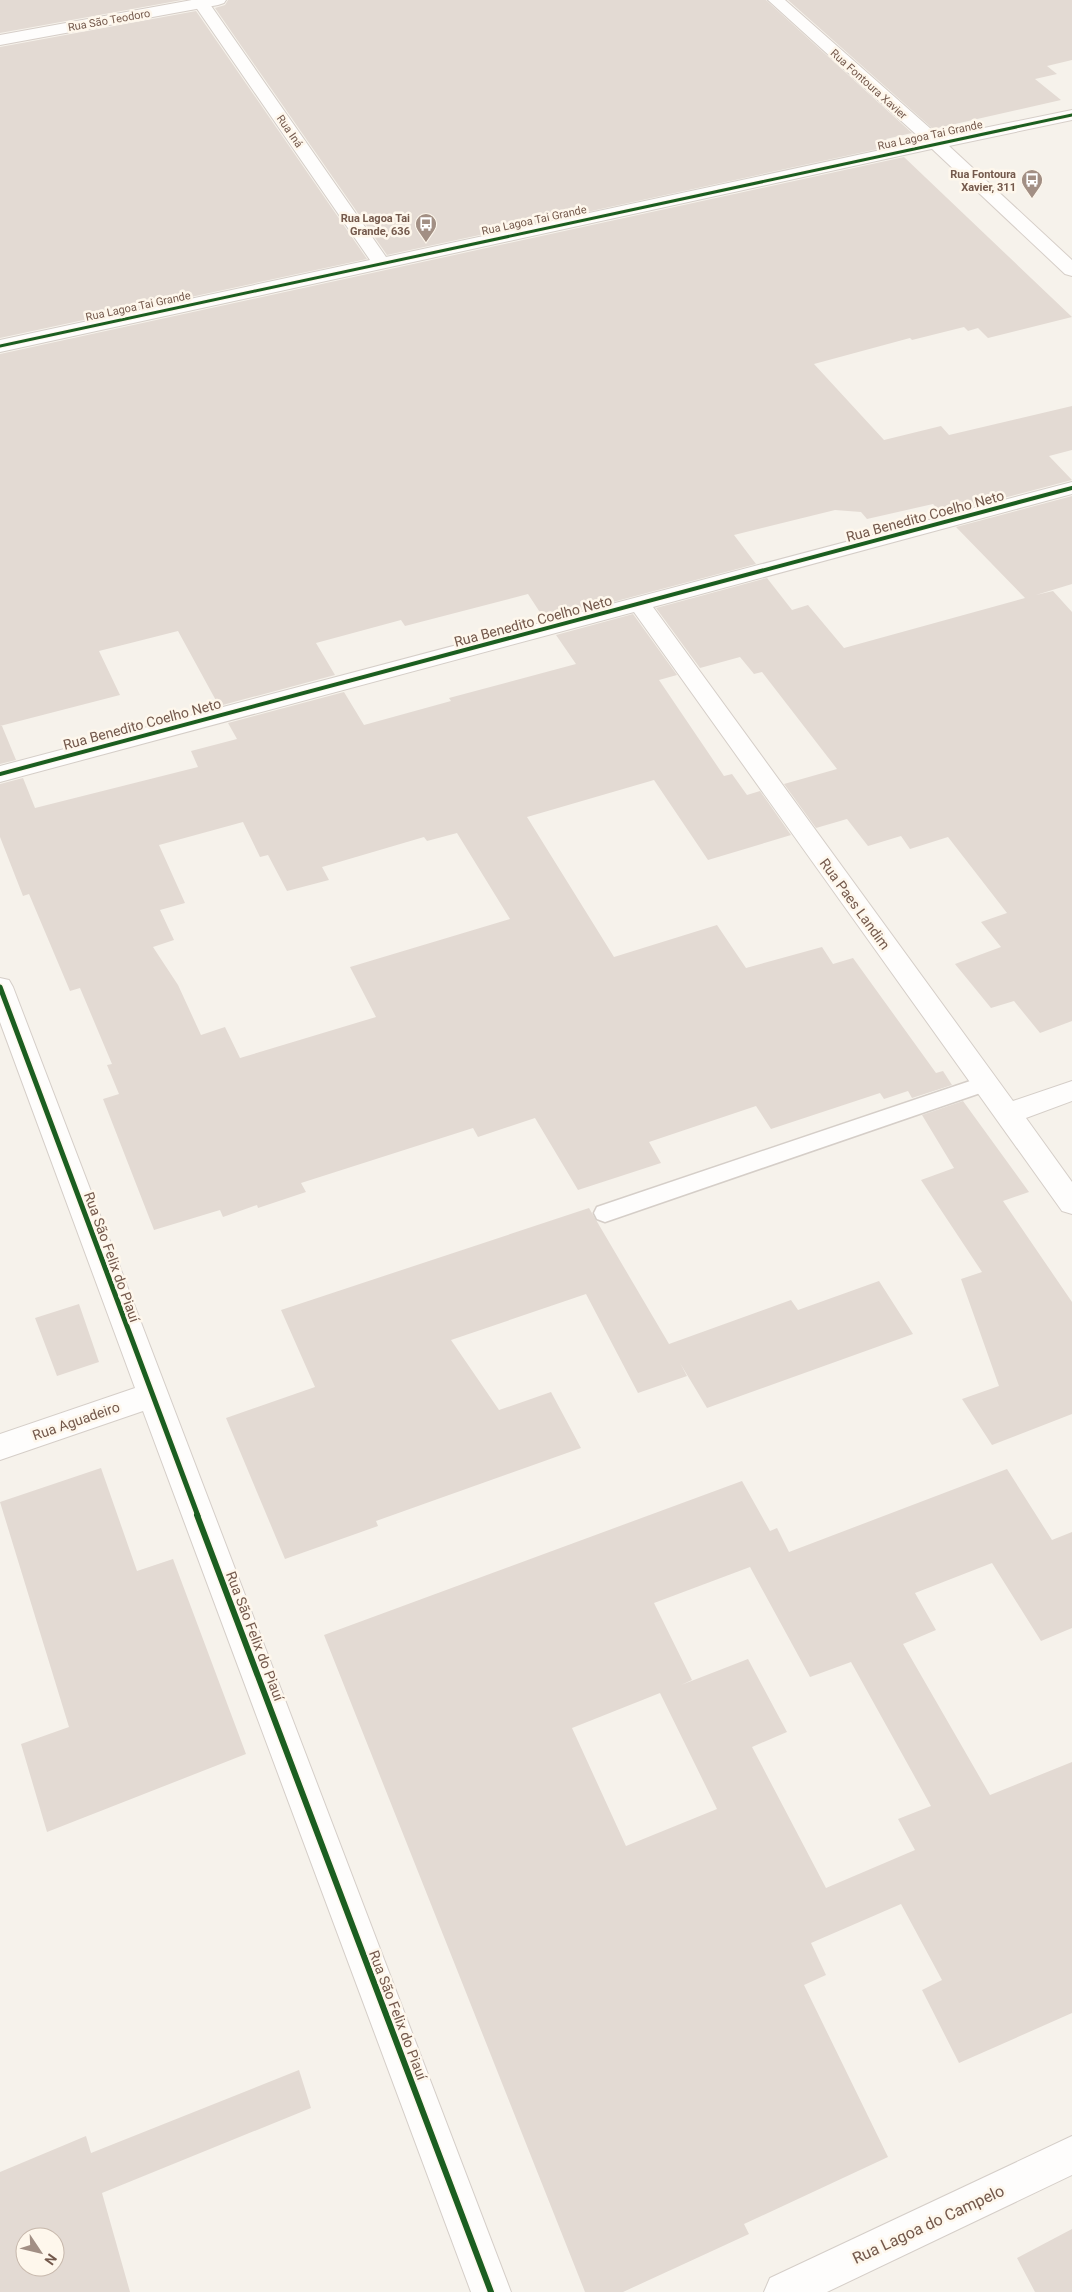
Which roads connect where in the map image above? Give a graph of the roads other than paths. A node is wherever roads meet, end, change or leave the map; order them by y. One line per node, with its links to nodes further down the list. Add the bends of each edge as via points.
1 (776, 0): 5 (street, Rua Fontoura Xavier)
2 (206, 1): 3 (street, Rua São Teodoro); 6 (street, Rua Iná)
3 (0, 40)
4 (1072, 115): 5 (street, Rua Lagoa Tai Grande)
5 (936, 143): 6 (street, Rua Lagoa Tai Grande); 7 (street, Rua Fontoura Xavier)
6 (380, 263): 8 (street, Rua Lagoa Tai Grande)
7 (1072, 270)
8 (0, 346)
9 (1072, 488): 10 (street, Rua Benedito Coelho Neto)
10 (640, 604): 11 (street, Rua Benedito Coelho Neto); 13 (street, Rua Paes Landim)
11 (0, 774)
12 (0, 986): 18 (street, Rua São Felix do Piauí)
13 (985, 1084): 15 (street, Rua Paes Landim); 17 (lane)
14 (1072, 1091): 15 (street)
15 (1006, 1114): 16 (street, Rua Paes Landim)
16 (1072, 1203)
17 (605, 1213)
18 (152, 1395): 19 (street, Rua Aguadeiro); 21 (street, Rua São Felix do Piauí)
19 (0, 1447)
20 (1072, 2155): 22 (street, Rua Lagoa do Campelo)
21 (491, 2292)
22 (784, 2292)

